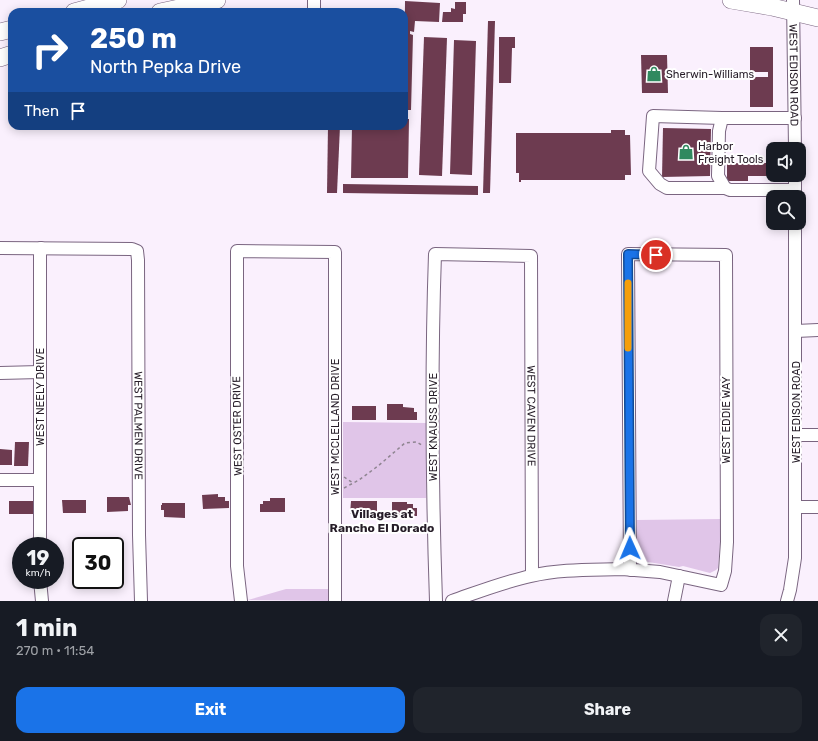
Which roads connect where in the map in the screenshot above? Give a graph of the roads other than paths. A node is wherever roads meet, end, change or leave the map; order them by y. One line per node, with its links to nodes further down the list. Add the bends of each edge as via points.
1 (118, 0): 5 (highway)
2 (731, 0): 4 (highway)
3 (206, 4): 6 (highway)
4 (794, 6): 7 (highway); 9 (street, WEST EDISON ROAD)
5 (89, 8)
6 (183, 8)
7 (818, 18)
8 (722, 118): 9 (street); 11 (street, via 719,131 718,176); 11 (street, via 653,116 649,171 667,188)
9 (795, 118): 10 (street, WEST EDISON ROAD)
10 (795, 142)
11 (726, 188): 12 (street)
12 (766, 192)
13 (795, 230): 19 (street, WEST EDISON ROAD)
14 (0, 248): 15 (street)
15 (41, 248): 20 (street, WEST NEELY DRIVE); 34 (street, WEST PALMEN DRIVE, via 137,250 139,535)
16 (237, 251): 35 (street, WEST OSTER DRIVE, via 237,566); 36 (street, WEST MCCLELLAND DRIVE, via 335,252)
17 (435, 254): 30 (street, WEST CAVEN DRIVE, via 531,256); 37 (street, WEST KNAUSS DRIVE, via 432,456)
18 (818, 330): 19 (street)
19 (796, 331): 23 (street, WEST EDISON ROAD)
20 (40, 372): 21 (street); 25 (street, WEST NEELY DRIVE)
21 (0, 373)
22 (818, 435): 23 (street)
23 (796, 436): 27 (street, WEST EDISON ROAD)
24 (0, 480): 25 (street)
25 (39, 480): 28 (street, WEST NEELY DRIVE)
26 (818, 507): 27 (street)
27 (796, 508): 40 (street, WEST EDISON ROAD, via 795,558)
28 (40, 537)
29 (630, 570): 30 (street, via 571,571); 31 (street); 31 (street, WEST EDDIE WAY, via 628,254 726,255 725,571 721,585)
30 (532, 576): 38 (street, via 501,583)
31 (679, 576): 39 (street)
32 (41, 589): 33 (street)
33 (42, 601)
34 (142, 601)
35 (241, 601)
36 (335, 601)
37 (436, 601)
38 (452, 601)
39 (674, 601)
40 (787, 601)

